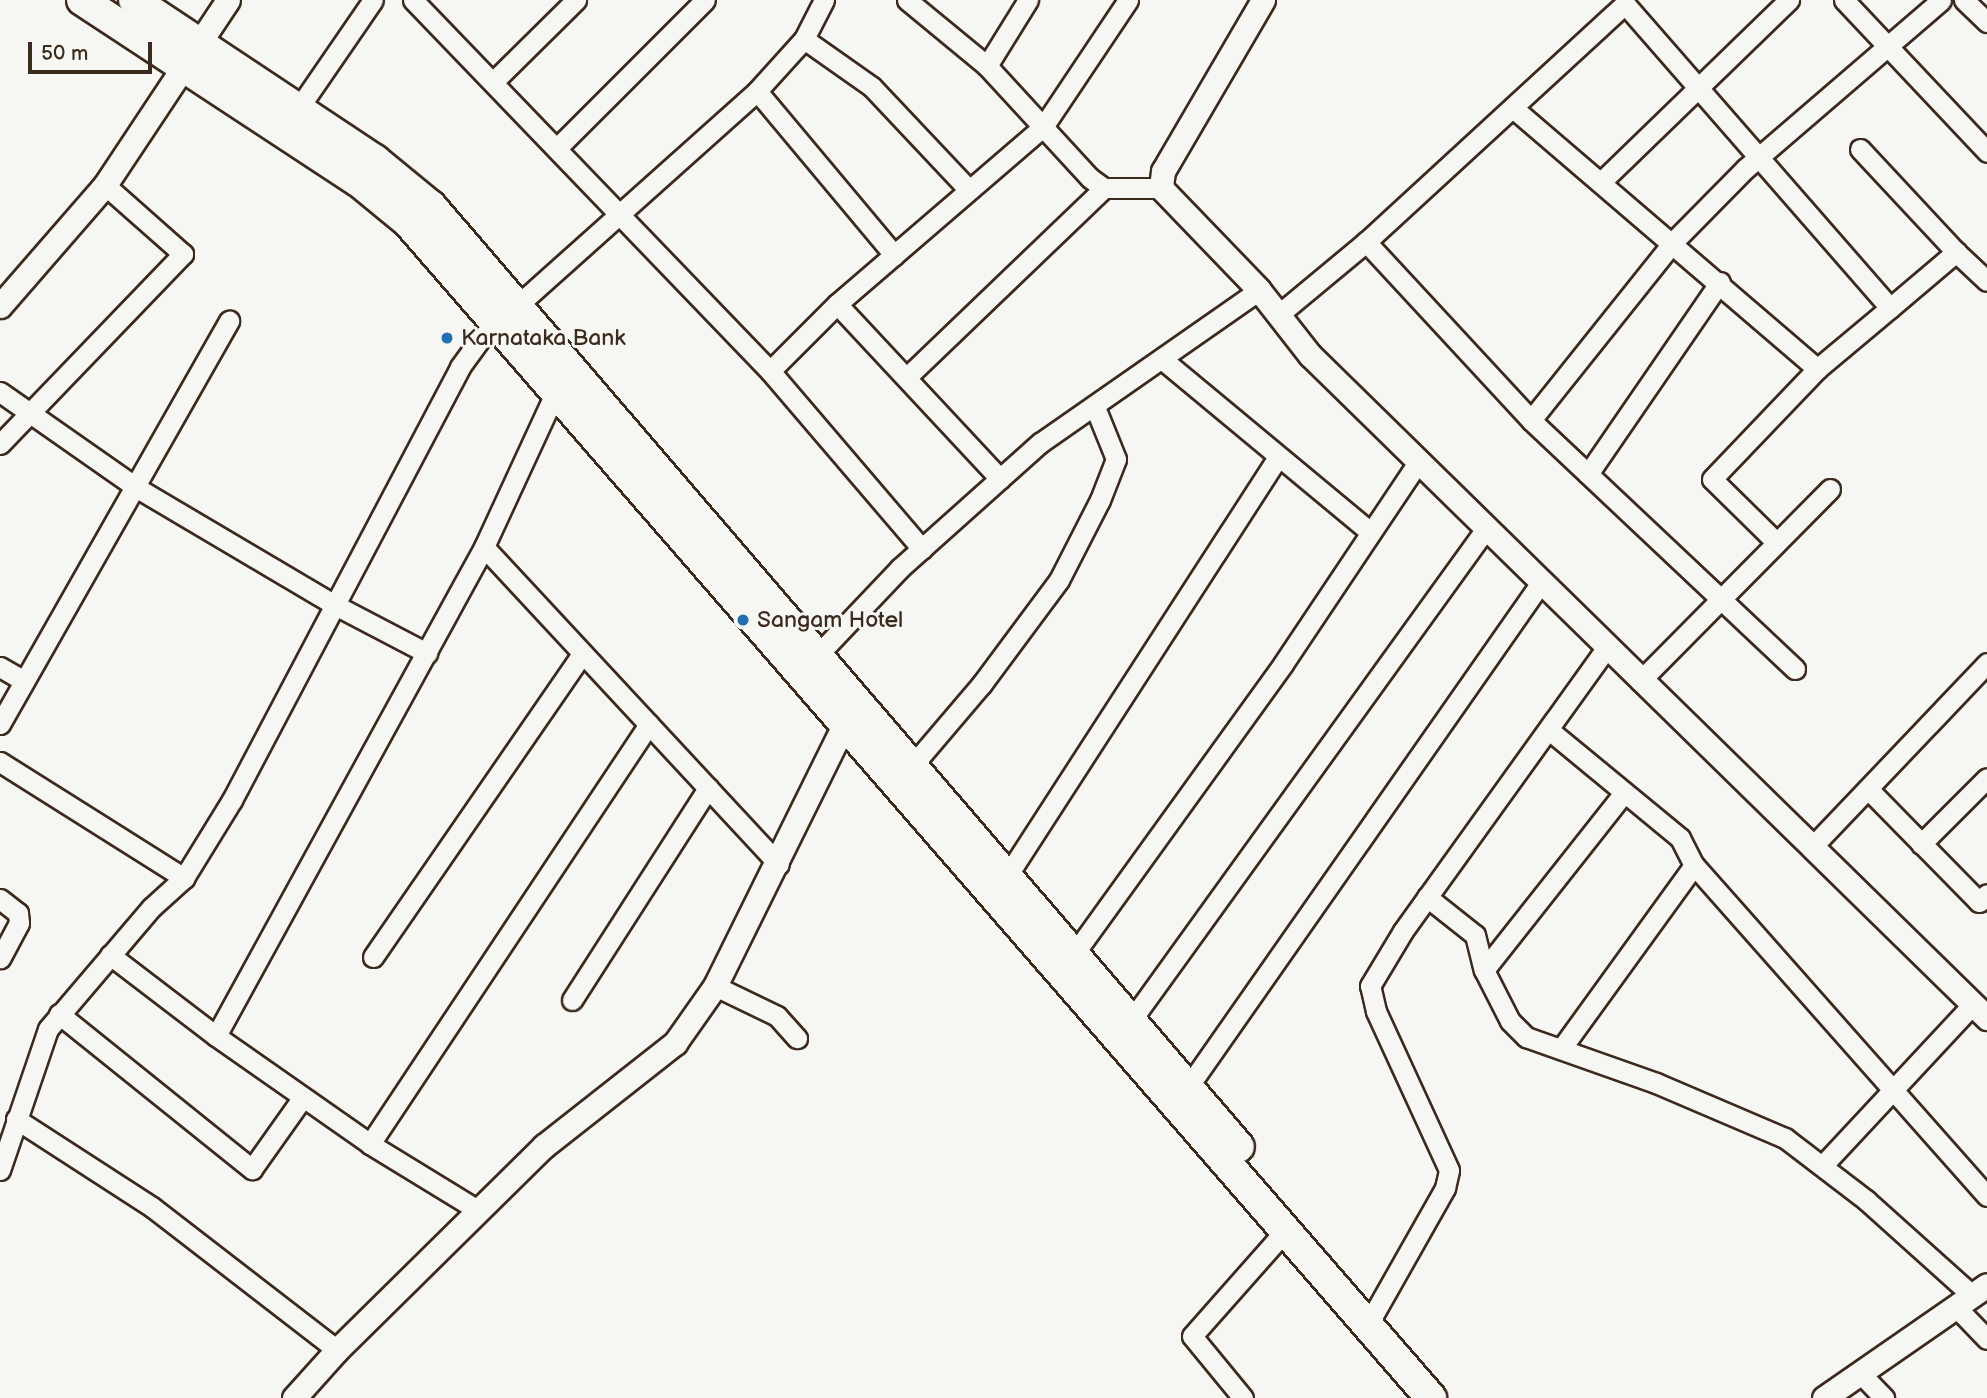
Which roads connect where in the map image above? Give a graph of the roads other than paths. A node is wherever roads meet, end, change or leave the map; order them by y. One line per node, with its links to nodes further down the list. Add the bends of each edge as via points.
1 (82, 0): 21 (main road)
2 (134, 0): 21 (main road)
3 (228, 0): 21 (street)
4 (373, 0): 27 (street)
5 (413, 0): 23 (street)
6 (576, 0): 23 (street)
7 (705, 0): 29 (street)
8 (824, 0): 19 (street)
9 (908, 0): 22 (street)
10 (1028, 0): 22 (street)
11 (1128, 0): 28 (street)
12 (1263, 0): 36 (street, via 1163,171)
13 (1789, 0): 24 (street)
14 (1844, 0): 20 (street)
15 (1941, 0): 20 (street)
16 (1964, 0): 18 (street)
17 (1628, 2): 24 (street); 26 (street)
18 (1987, 22)
19 (804, 39): 25 (street); 37 (street, via 872,87)
20 (1891, 45): 31 (street); 32 (street)
21 (190, 55): 27 (main road); 34 (street); 49 (main road, via 384,202)
22 (987, 66): 28 (street)
23 (493, 82): 29 (street)
24 (1699, 85): 32 (street); 33 (street)
25 (757, 91): 38 (street); 42 (street)
26 (1513, 107): 33 (street); 39 (street)
27 (298, 109): 49 (main road, via 375,160 430,206)
28 (1043, 127): 35 (street); 37 (street)
29 (557, 148): 38 (street)
30 (1860, 149): 41 (street)
31 (1987, 152)
32 (1760, 157): 40 (street); 48 (street)
33 (1601, 182): 40 (street)
34 (105, 186): 47 (street); 59 (street, via 183,254)
35 (1104, 188): 36 (street); 55 (street)
36 (1161, 188): 45 (street)
37 (969, 190): 42 (street)
38 (619, 211): 49 (street); 54 (street)
39 (1366, 242): 50 (street); 60 (street)
40 (1673, 242): 44 (street); 60 (street)
41 (1956, 252): 43 (street); 48 (street)
42 (894, 255): 46 (street)
43 (1987, 281)
44 (1720, 282): 53 (street); 64 (street)
45 (1258, 290): 50 (street); 52 (street)
46 (837, 304): 54 (street); 55 (street)
47 (0, 306)
48 (1890, 308): 53 (street)
49 (508, 314): 56 (main road); 75 (street, via 460,367); 80 (main road)
50 (1278, 315): 63 (street, via 1310,355)
51 (229, 321): 66 (street)
52 (1163, 360): 58 (street); 62 (street)
53 (1817, 369): 70 (street, via 1712,479)
54 (770, 371): 72 (street)
55 (908, 376): 65 (street)
56 (556, 391): 71 (street); 80 (main road)
57 (0, 393): 59 (street)
58 (1095, 407): 65 (street, via 1040,443); 90 (street, via 1116,459 1059,580 981,685)
59 (28, 416): 61 (street); 66 (street)
60 (1531, 420): 64 (street)
61 (0, 444)
62 (1277, 459): 69 (street); 99 (street)
63 (1419, 461): 68 (street); 69 (street)
64 (1588, 474): 74 (street)
65 (1000, 479): 72 (street)
66 (137, 488): 75 (street); 83 (street)
67 (1830, 489): 70 (street)
68 (1487, 527): 73 (street); 113 (street)
69 (1370, 533): 104 (street, via 1283,664)
70 (1775, 541): 74 (street)
71 (484, 547): 77 (street); 78 (street)
72 (922, 549): 80 (street)
73 (1542, 581): 76 (street); 117 (street)
74 (1718, 600): 82 (street); 84 (street)
75 (335, 605): 77 (street); 100 (street, via 232,800)
76 (1606, 648): 84 (street); 88 (street)
77 (427, 653): 114 (street)
78 (583, 653): 87 (street); 106 (street)
79 (1987, 663): 93 (street)
80 (810, 664): 85 (main road); 90 (main road)
81 (0, 667): 83 (street)
82 (1795, 669)
83 (24, 681): 86 (street)
84 (1640, 681): 96 (street)
85 (845, 723): 90 (main road); 97 (street)
86 (0, 724)
87 (649, 724): 92 (street); 122 (street)
88 (1549, 730): 94 (street); 101 (street)
89 (0, 762): 100 (street)
90 (905, 774): 99 (main road); 113 (main road)
91 (1987, 779): 95 (street)
92 (708, 788): 97 (street); 110 (street)
93 (1869, 790): 95 (street); 96 (street)
94 (1624, 793): 98 (street, via 1680,838); 108 (street)
95 (1921, 844): 103 (street)
96 (1812, 848): 111 (street)
97 (779, 864): 109 (street)
98 (1694, 865): 116 (street); 118 (street)
99 (1007, 876): 104 (main road)
100 (184, 878): 105 (street)
101 (1427, 897): 108 (street, via 1470,929); 130 (street, via 1370,986 1376,1011 1449,1170 1445,1188)
102 (0, 899): 107 (street, via 18,913 19,923)
103 (1984, 902)
104 (1074, 954): 113 (main road)
105 (110, 955): 112 (street); 114 (street)
106 (373, 957)
107 (0, 958)
108 (1484, 970): 116 (street, via 1510,1021 1527,1037)
109 (715, 986): 115 (street, via 777,1016); 126 (street, via 675,1043 554,1138)
110 (572, 1000)
111 (1980, 1011): 118 (street)
112 (59, 1014): 119 (street, via 252,1169); 120 (street, via 37,1051)
113 (1125, 1030): 117 (main road); 127 (main road)
114 (216, 1036): 119 (street)
115 (797, 1038)
116 (1561, 1049): 123 (street, via 1785,1138)
117 (1188, 1087): 128 (main road)
118 (1890, 1091): 123 (street); 125 (street)
119 (303, 1097): 122 (street)
120 (16, 1119): 121 (street); 132 (street, via 152,1207)
121 (5, 1141): 124 (street)
122 (370, 1144): 126 (street)
123 (1824, 1166): 129 (street)
124 (0, 1170)
125 (1987, 1196)
126 (476, 1209): 132 (street)
127 (1285, 1231): 128 (main road); 135 (street, via 1192,1336)
128 (1313, 1249): 130 (main road)
129 (1971, 1295): 131 (street); 133 (street)
130 (1372, 1317): 136 (main road); 137 (main road)
131 (1987, 1339)
132 (337, 1350): 134 (street)
133 (1860, 1373): 138 (street); 139 (street)
134 (294, 1398)
135 (1242, 1398)
136 (1432, 1398)
137 (1454, 1398)
138 (1824, 1398)
139 (1884, 1398)

